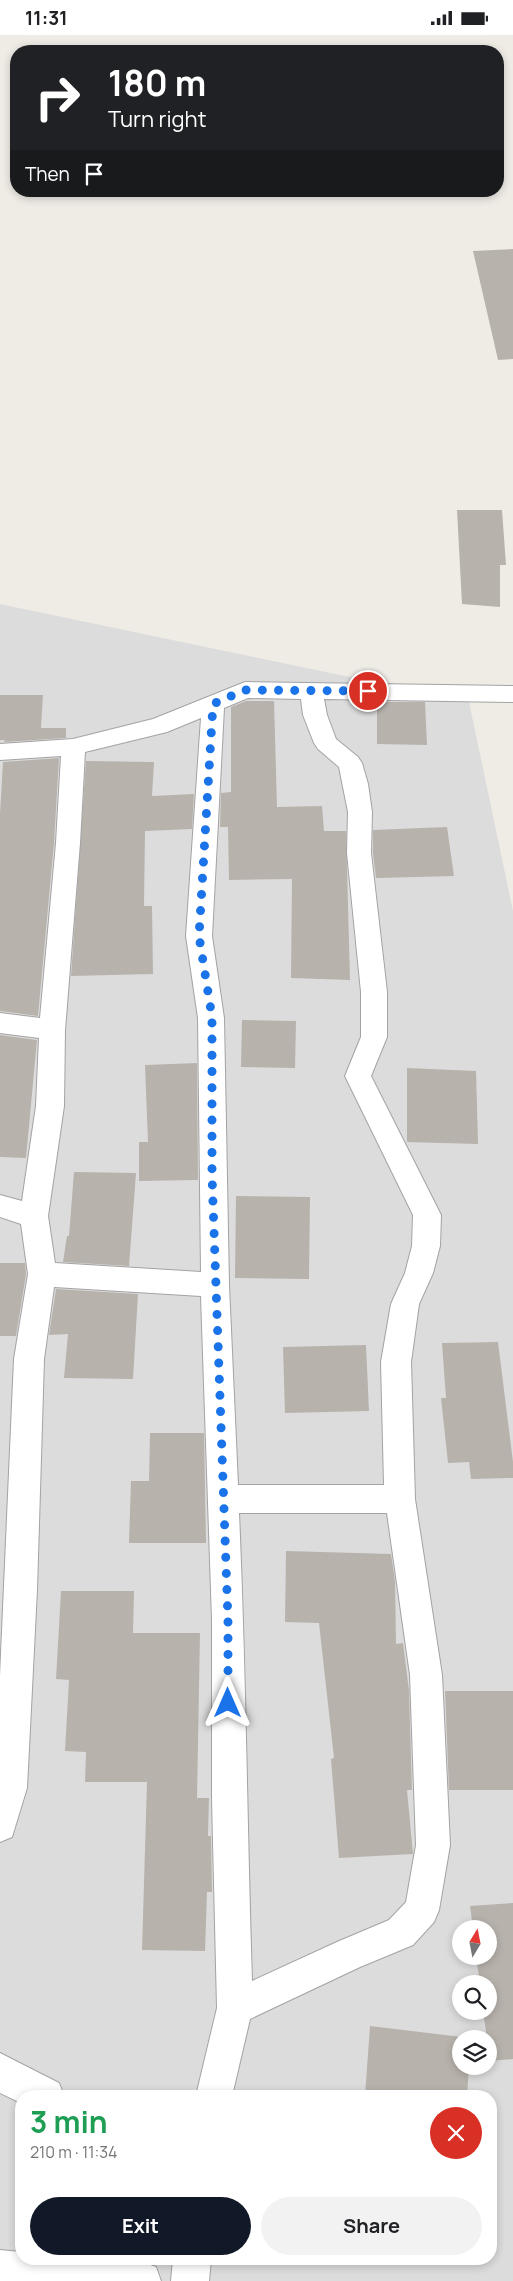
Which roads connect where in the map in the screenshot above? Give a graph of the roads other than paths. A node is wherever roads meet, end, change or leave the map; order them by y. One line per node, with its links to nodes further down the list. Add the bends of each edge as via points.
1 (311, 690): 2 (street); 3 (street, via 245,690); 13 (street, via 315,715 326,743 350,763 360,813 359,853 374,1001 374,1037 358,1076 426,1215 426,1246 419,1273 405,1304 396,1362)
2 (513, 694)
3 (213, 704): 4 (street, via 159,726); 11 (street, via 199,936 212,1017)
4 (72, 747): 5 (street); 7 (street, via 68,843)
5 (0, 752)
6 (0, 1023): 7 (street)
7 (52, 1030): 9 (street, via 50,1106)
8 (0, 1206): 9 (street)
9 (34, 1216): 10 (street)
10 (42, 1274): 11 (street); 14 (street, via 29,1359 10,1789)
11 (214, 1285): 12 (street)
12 (224, 1499): 13 (street); 15 (street)
13 (400, 1499): 15 (street, via 426,1675 433,1845 422,1910 401,1933)
14 (0, 1825)
15 (235, 2008): 18 (street)
16 (0, 2071): 17 (street)
17 (33, 2090)
18 (215, 2090)
19 (191, 2265): 22 (street)
20 (0, 2269): 21 (street)
21 (142, 2281)
22 (190, 2281)

